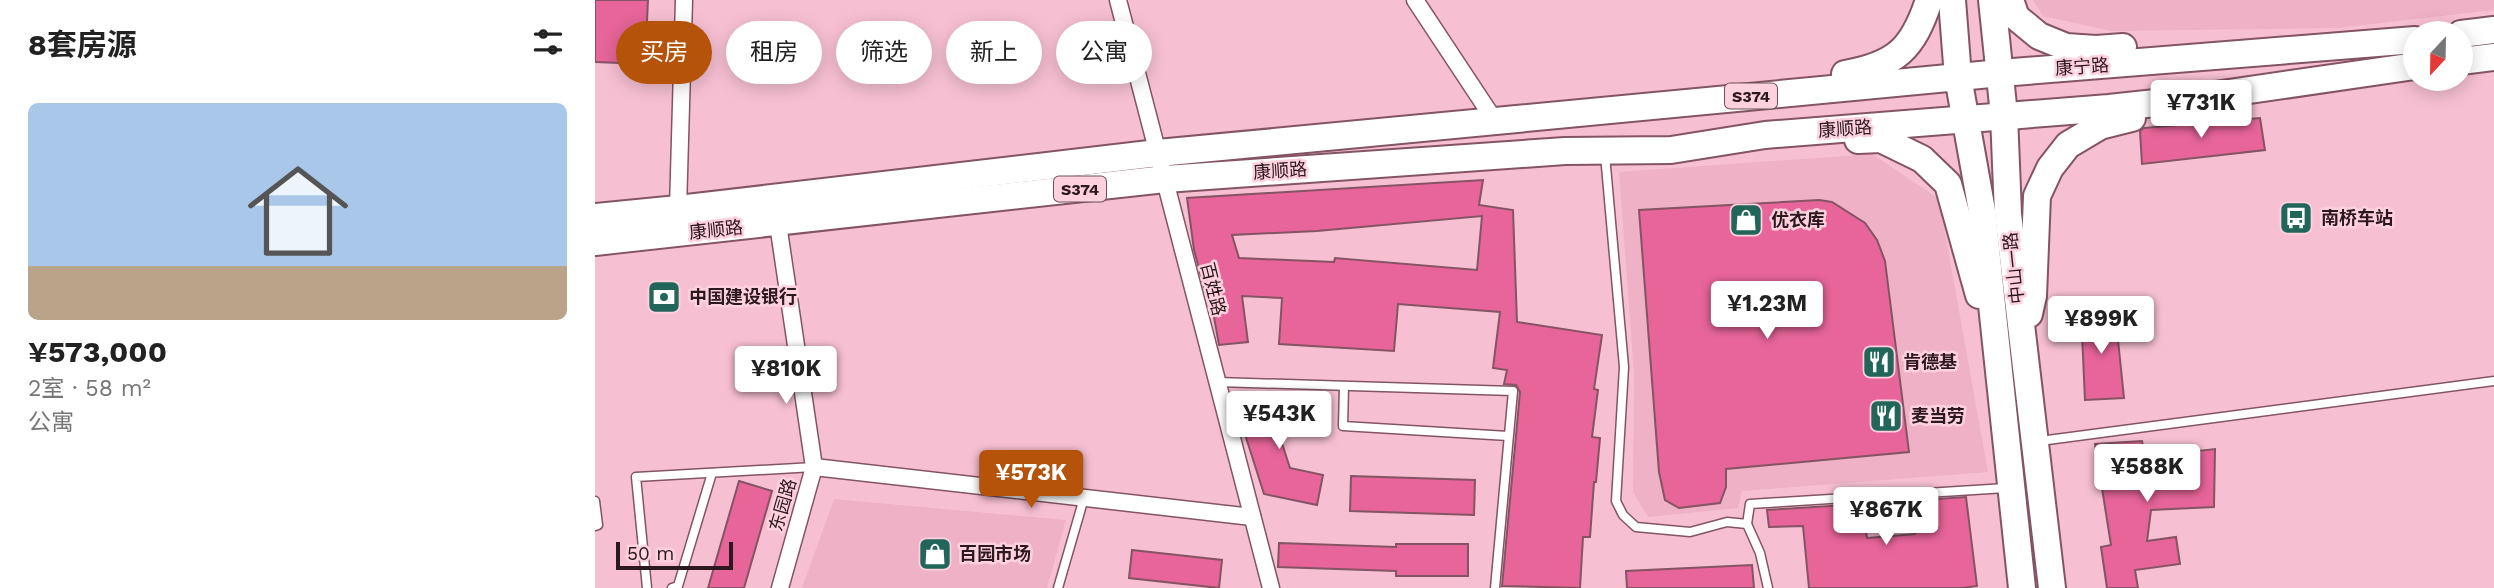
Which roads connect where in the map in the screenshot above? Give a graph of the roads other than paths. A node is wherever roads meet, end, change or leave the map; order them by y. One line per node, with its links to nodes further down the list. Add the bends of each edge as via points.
1 (684, 0): 26 (street)
2 (1118, 0): 24 (street, 百姓路)
3 (1415, 0): 21 (street)
4 (1929, 0): 18 (main road, via 1919,29 1901,52 1873,69)
5 (1952, 0): 16 (main road, 中山一路)
6 (1992, 0): 15 (main road, 中山一路)
7 (2010, 0): 11 (main road, via 2015,17 2039,36 2066,47 2097,49 2250,38)
8 (2494, 30): 9 (main road)
9 (2473, 33)
10 (2403, 41): 11 (main road, 康宁路)
11 (2320, 48): 15 (main road, 康宁路)
12 (2494, 57): 13 (main road)
13 (2473, 60)
14 (2403, 68): 17 (main road)
15 (2001, 72): 16 (main road, 康宁路 / S374); 19 (main road, 中山一路)
16 (1958, 77): 18 (main road, 康顺路 / S374); 20 (main road, 中山一路)
17 (2319, 80): 19 (main road, via 2174,101); 30 (main road, via 2268,98 2153,113 2113,123 2069,145 2050,168 2037,196 2033,296)
18 (1758, 95): 21 (main road, 康顺路 / S374)
19 (2004, 115): 20 (main road, S374); 30 (main road, 中山一路, via 2008,214)
20 (1966, 120): 23 (main road, 康顺路 / S374, via 1765,135); 31 (main road, 中山一路, via 1982,211)
21 (1495, 121): 24 (main road, 康顺路 / S374)
22 (1605, 150): 23 (main road, 康顺路 / S374); 25 (main road, 康顺路 / S374); 43 (lane, via 1624,367 1616,502 1636,527 1690,532 1727,522)
23 (1671, 150): 31 (main road, via 1881,139 1922,159 1948,184)
24 (1158, 153): 25 (street, 百姓路); 26 (main road, 康顺路 / S374)
25 (1165, 179): 28 (main road, 康顺路 / S374); 33 (street, 百姓路)
26 (678, 209): 27 (main road, 康顺路 / S374)
27 (595, 217)
28 (778, 223): 29 (main road, 康顺路 / S374); 37 (street, 东园路)
29 (595, 242)
30 (2022, 347): 36 (main road, 中山一路)
31 (1996, 348): 39 (main road)
32 (2494, 381): 36 (lane)
33 (1217, 382): 34 (lane); 42 (street, 百姓路)
34 (1344, 386): 35 (lane, via 1343,426); 35 (lane, via 1513,391)
35 (1509, 436): 50 (lane)
36 (2034, 442): 53 (main road, 中山一路)
37 (814, 467): 38 (lane); 40 (street); 47 (street, 东园路)
38 (712, 473): 45 (lane, via 636,477); 46 (lane, via 678,586)
39 (2011, 487): 43 (lane, via 1750,504); 52 (main road)
40 (1084, 498): 42 (street); 48 (lane)
41 (595, 501): 44 (lane)
42 (1252, 517): 49 (street, 百姓路)
43 (1747, 524): 51 (lane, via 1761,553)
44 (595, 526)
45 (647, 588)
46 (672, 588)
47 (780, 588)
48 (1058, 588)
49 (1271, 588)
50 (1495, 588)
51 (1768, 588)
52 (2022, 588)
53 (2052, 588)

